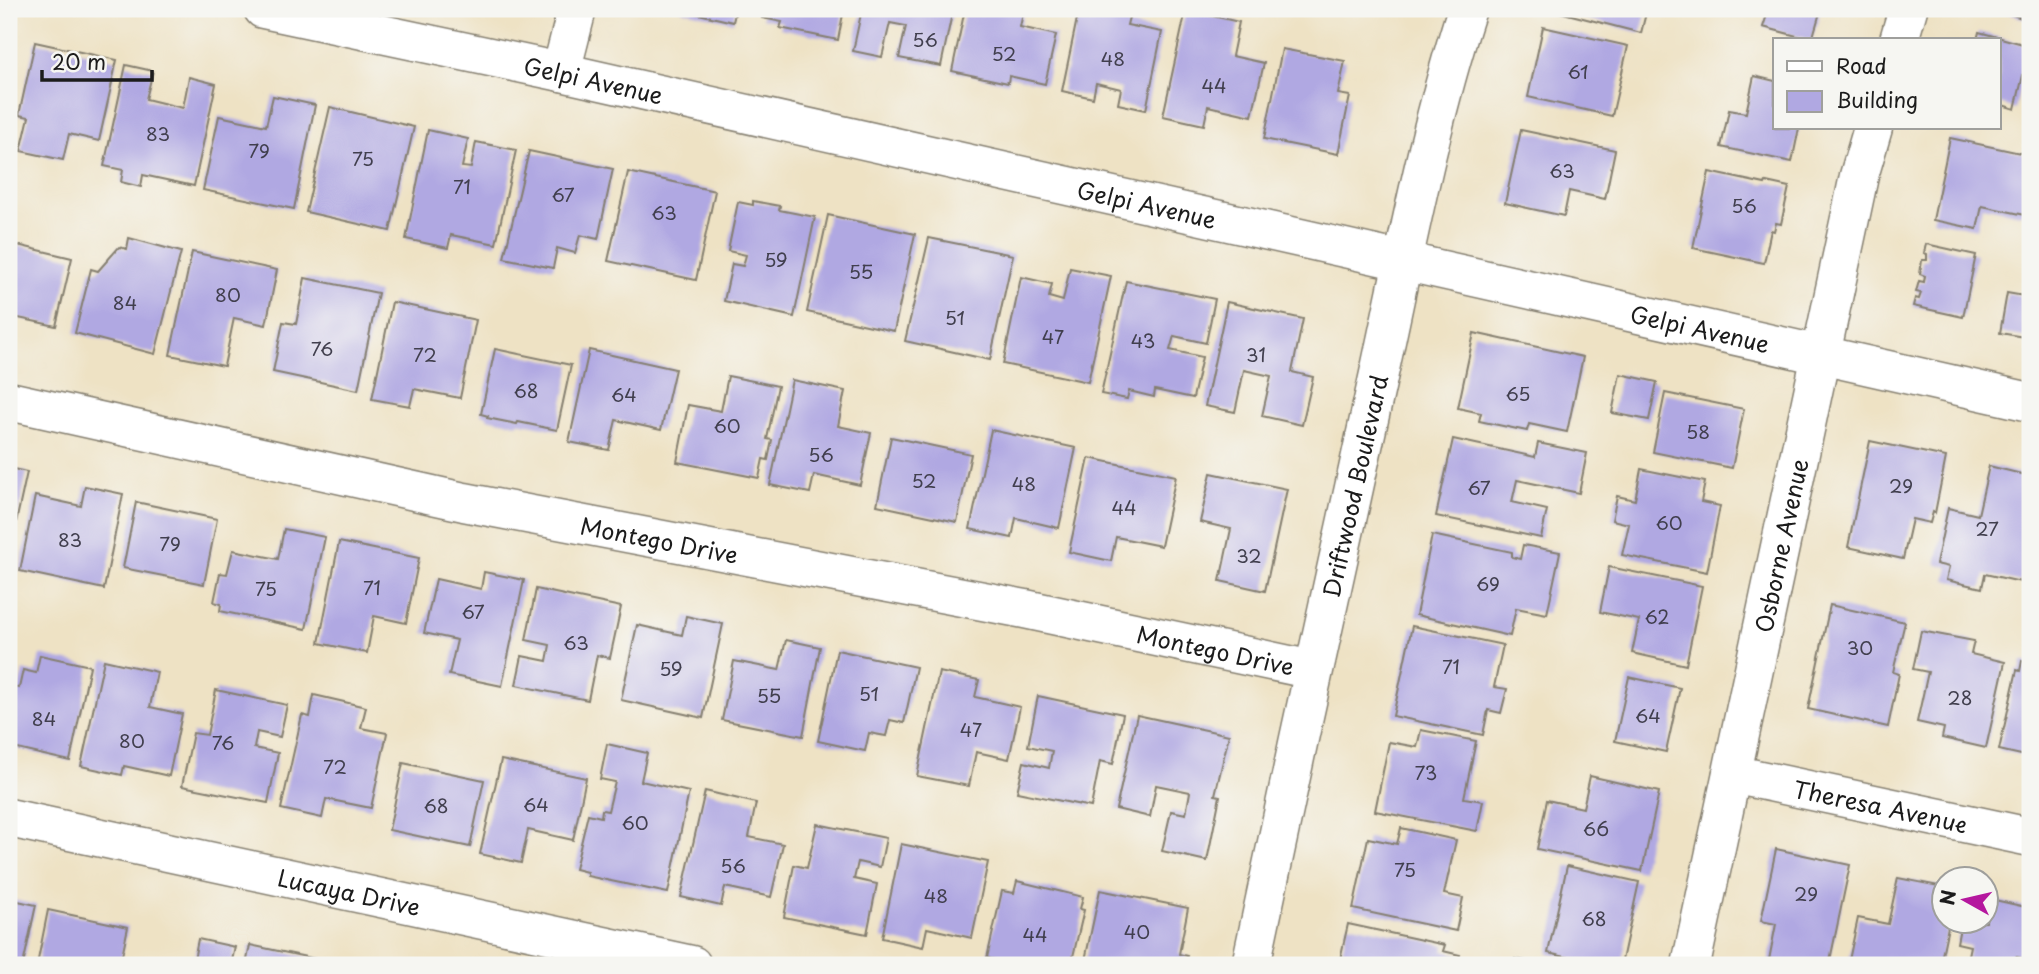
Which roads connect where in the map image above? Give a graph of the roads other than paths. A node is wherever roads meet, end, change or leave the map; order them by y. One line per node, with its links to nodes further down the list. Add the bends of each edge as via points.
1 (263, 9): 6 (street, Gelpi Avenue)
2 (577, 9): 6 (street)
3 (1467, 9): 8 (street, Driftwood Boulevard, via 1451,58)
4 (1908, 9): 5 (street)
5 (1900, 38)
6 (561, 72): 8 (street, Gelpi Avenue)
7 (1872, 130): 9 (street, Osborne Avenue)
8 (1404, 260): 9 (street, Gelpi Avenue); 12 (street, Driftwood Boulevard)
9 (1820, 356): 11 (street, Gelpi Avenue); 13 (street, Osborne Avenue)
10 (9, 401): 12 (street, Montego Drive, via 464,502 1025,609)
11 (2030, 402)
12 (1313, 670): 17 (street, Driftwood Boulevard)
13 (1732, 774): 15 (street, Theresa Avenue); 18 (street, Osborne Avenue)
14 (9, 818): 16 (street, Lucaya Drive)
15 (2030, 837)
16 (692, 965)
17 (1251, 965)
18 (1691, 965)

